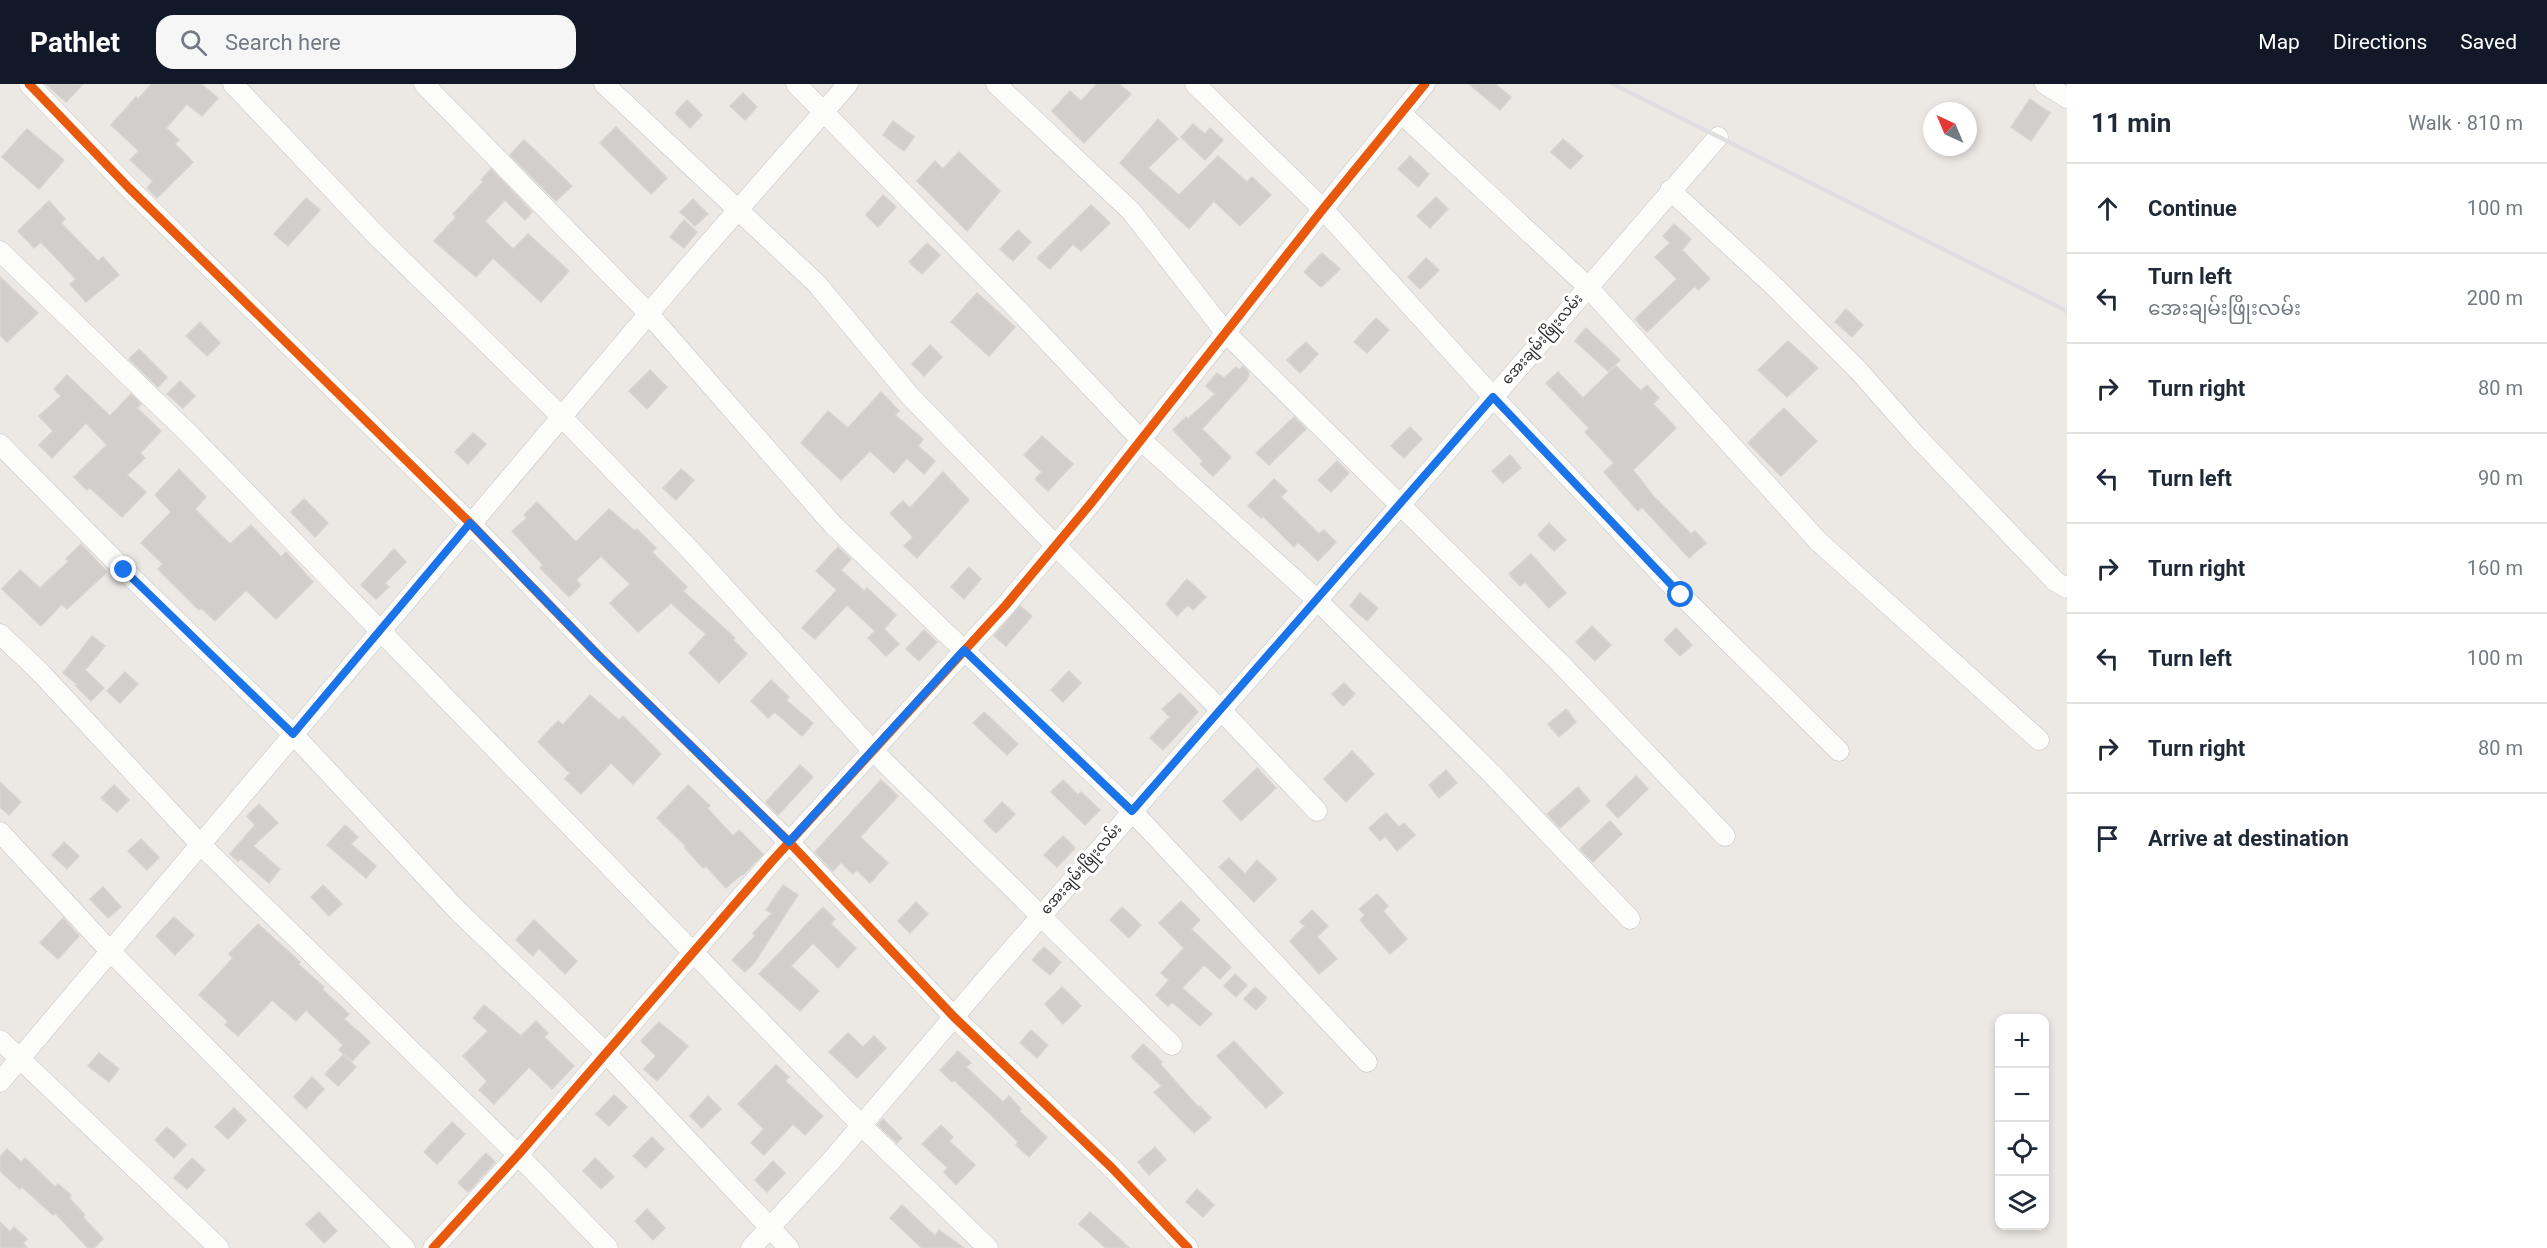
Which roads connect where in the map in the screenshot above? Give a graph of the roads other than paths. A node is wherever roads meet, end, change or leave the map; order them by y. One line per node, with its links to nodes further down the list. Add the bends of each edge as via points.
1 (29, 84): 27 (street, via 129,188)
2 (234, 84): 23 (street, via 376,235)
3 (424, 84): 20 (street)
4 (604, 84): 17 (street)
5 (796, 84): 12 (street)
6 (848, 84): 12 (street)
7 (996, 84): 21 (street, via 1131,211)
8 (1195, 84): 16 (street)
9 (1425, 84): 13 (street)
10 (2045, 84): 11 (street)
11 (2067, 98)
12 (823, 113): 17 (street); 24 (street)
13 (1401, 113): 16 (street); 19 (street)
14 (1718, 136): 15 (street, အေးချမ်းဖြိုးလမ်း)
15 (1670, 190): 19 (street, အေးချမ်းဖြိုးလမ်း); 29 (street, via 1858,370 2055,581)
16 (1323, 209): 21 (street); 22 (street)
17 (737, 210): 20 (street); 28 (street, via 817,284 910,396)
18 (0, 251): 31 (street, via 190,435)
19 (1587, 286): 22 (street, အေးချမ်းဖြိုးလမ်း); 36 (street, via 1818,541)
20 (648, 313): 23 (street); 33 (street, via 834,526)
21 (1225, 332): 24 (street); 26 (street)
22 (1493, 397): 26 (street, အေးချမ်းဖြိုးလမ်း); 38 (street, via 1681,595)
23 (561, 416): 27 (street); 37 (street, via 692,552)
24 (1141, 440): 28 (street); 30 (street)
25 (0, 444): 35 (street)
26 (1399, 506): 30 (street, အေးချမ်းဖြိုးလမ်း); 42 (street, via 1560,663)
27 (470, 523): 31 (street); 43 (street)
28 (1056, 546): 33 (street); 34 (street)
29 (2067, 588)
30 (1317, 600): 34 (street, အေးချမ်းဖြိုးလမ်း); 46 (street, via 1491,773)
31 (379, 631): 35 (street); 48 (street)
32 (0, 634): 44 (street)
33 (964, 650): 37 (street); 39 (street)
34 (1221, 710): 39 (street, အေးချမ်းဖြိုးလမ်း); 40 (street)
35 (293, 734): 44 (street); 52 (street, via 458,910)
36 (2039, 740)
37 (873, 751): 43 (street); 45 (street)
38 (1839, 751)
39 (1132, 811): 45 (street, အေးချမ်းဖြိုးလမ်း); 54 (street)
40 (1317, 811)
41 (0, 832): 47 (street)
42 (1725, 836)
43 (789, 842): 48 (street); 49 (street)
44 (200, 844): 47 (street); 57 (street)
45 (1041, 915): 49 (street, အေးချမ်းဖြိုးလမ်း); 51 (street)
46 (1630, 919)
47 (110, 951): 53 (street); 60 (street)
48 (693, 952): 52 (street); 56 (street)
49 (954, 1017): 56 (street, အေးချမ်းဖြိုးလမ်း); 66 (street, via 1111,1167)
50 (0, 1040): 53 (street)
51 (1172, 1045)
52 (606, 1053): 57 (street); 58 (street)
53 (21, 1058): 55 (street); 59 (street)
54 (1367, 1062)
55 (0, 1082)
56 (861, 1125): 58 (street, အေးချမ်းဖြိုးလမ်း); 65 (street)
57 (518, 1155): 61 (street); 62 (street)
58 (769, 1228): 63 (street, အေးချမ်းဖြိုးလမ်း); 64 (street)
59 (219, 1248)
60 (405, 1248)
61 (432, 1248)
62 (608, 1248)
63 (751, 1248)
64 (789, 1248)
65 (988, 1248)
66 (1188, 1248)

